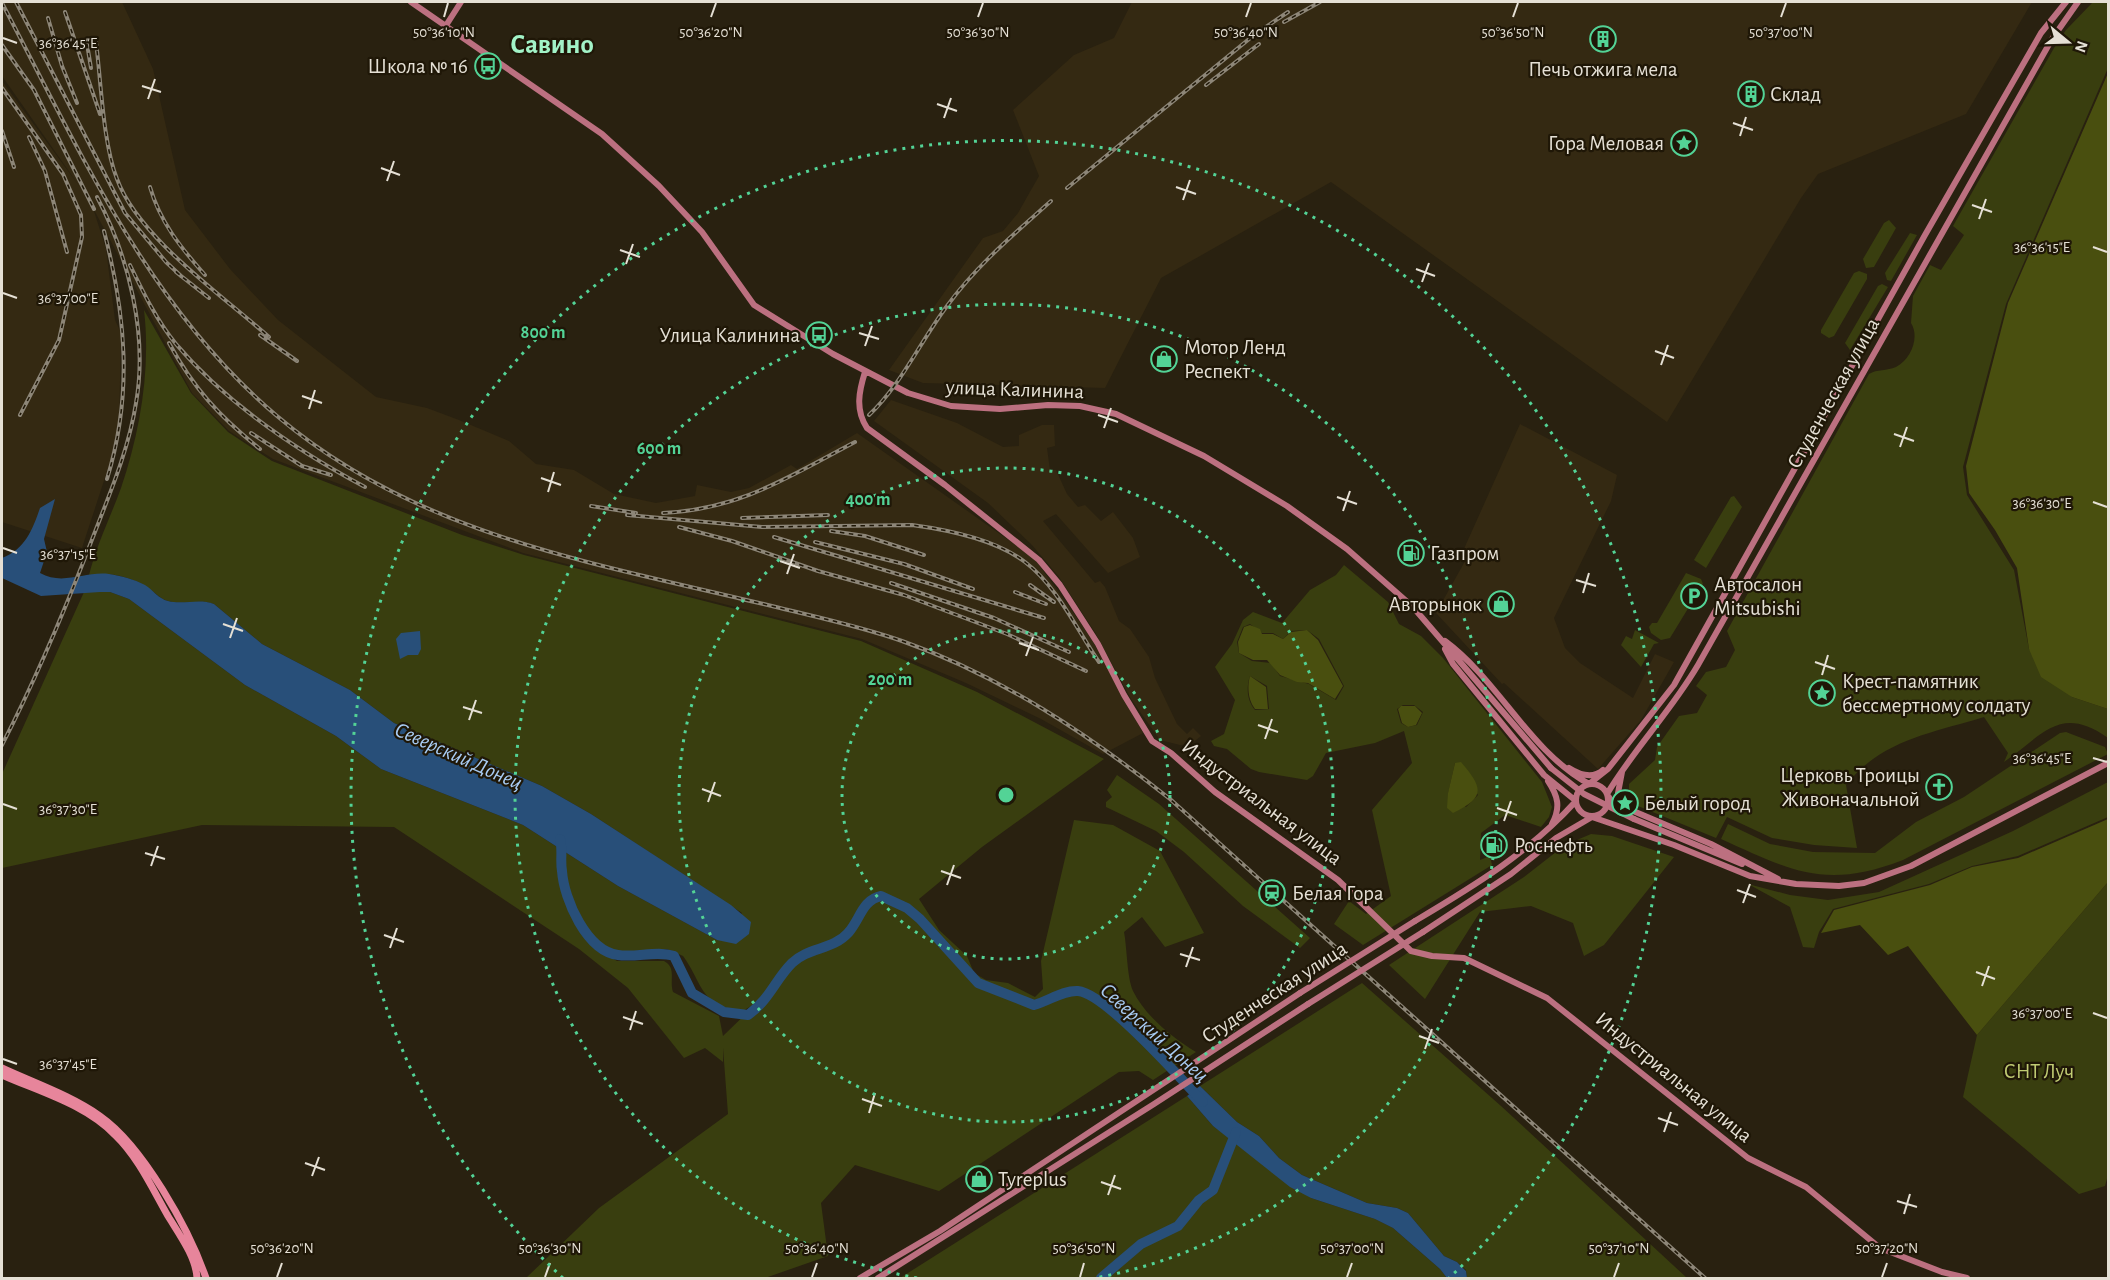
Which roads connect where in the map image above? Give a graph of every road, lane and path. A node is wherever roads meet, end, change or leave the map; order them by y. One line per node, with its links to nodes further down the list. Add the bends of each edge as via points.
1 (411, 2): 5 (main road, улица Калинина)
2 (460, 2): 5 (main road)
3 (2066, 2): 8 (main road, Студенческая улица, via 2041,33 1674,685)
4 (2078, 2): 9 (main road, Студенческая улица, via 2052,39 1698,665)
5 (446, 27): 6 (main road, улица Калинина, via 622,151 702,232 754,305)
6 (865, 372): 7 (main road, улица Калинина, via 909,393 951,406 1080,406 1138,423 1226,468 1309,520 1377,574); 28 (main road, Индустриальная улица, via 858,402 867,428 1039,560 1098,644 1152,741 1172,753 1215,792 1338,880 1411,951 1464,957 1547,998 1748,1158 1806,1187 1880,1248)
7 (1437, 634): 10 (main road, via 1464,655); 14 (main road, via 1453,664); 21 (main road, bridge, via 1551,768 1584,794)
8 (1652, 716): 9 (main road); 11 (main road, Студенческая улица)
9 (1661, 723): 13 (main road, Студенческая улица)
10 (1546, 750): 11 (main road, via 1581,775 1598,774); 15 (main road)
11 (1615, 760): 15 (main road, Студенческая улица)
12 (2109, 763): 21 (main road, via 1885,876 1839,886)
13 (1623, 767): 16 (main road, Студенческая улица); 18 (main road, via 1618,793)
14 (1545, 775): 17 (main road); 20 (main road, via 1558,802)
15 (1589, 784): 16 (main road); 17 (main road)
16 (1607, 794): 18 (main road, via 1612,802); 19 (main road, via 1604,810)
17 (1576, 801): 19 (main road, via 1580,812); 20 (main road, Студенческая улица)
18 (1628, 810): 21 (main road, via 1711,844)
19 (1592, 817): 21 (main road, via 1750,876); 27 (main road, Студенческая улица, bridge, via 1423,932)
20 (1546, 833): 26 (main road, Студенческая улица, bridge, via 1502,867 1300,993 940,1232)
21 (1778, 879)
22 (2, 1068): 25 (main road, via 87,1107 118,1131 145,1164)
23 (2, 1075): 24 (main road, via 86,1112 115,1134 170,1219 192,1259)
24 (197, 1278)
25 (206, 1278)
26 (860, 1278)
27 (878, 1278)
28 (1967, 1278)

